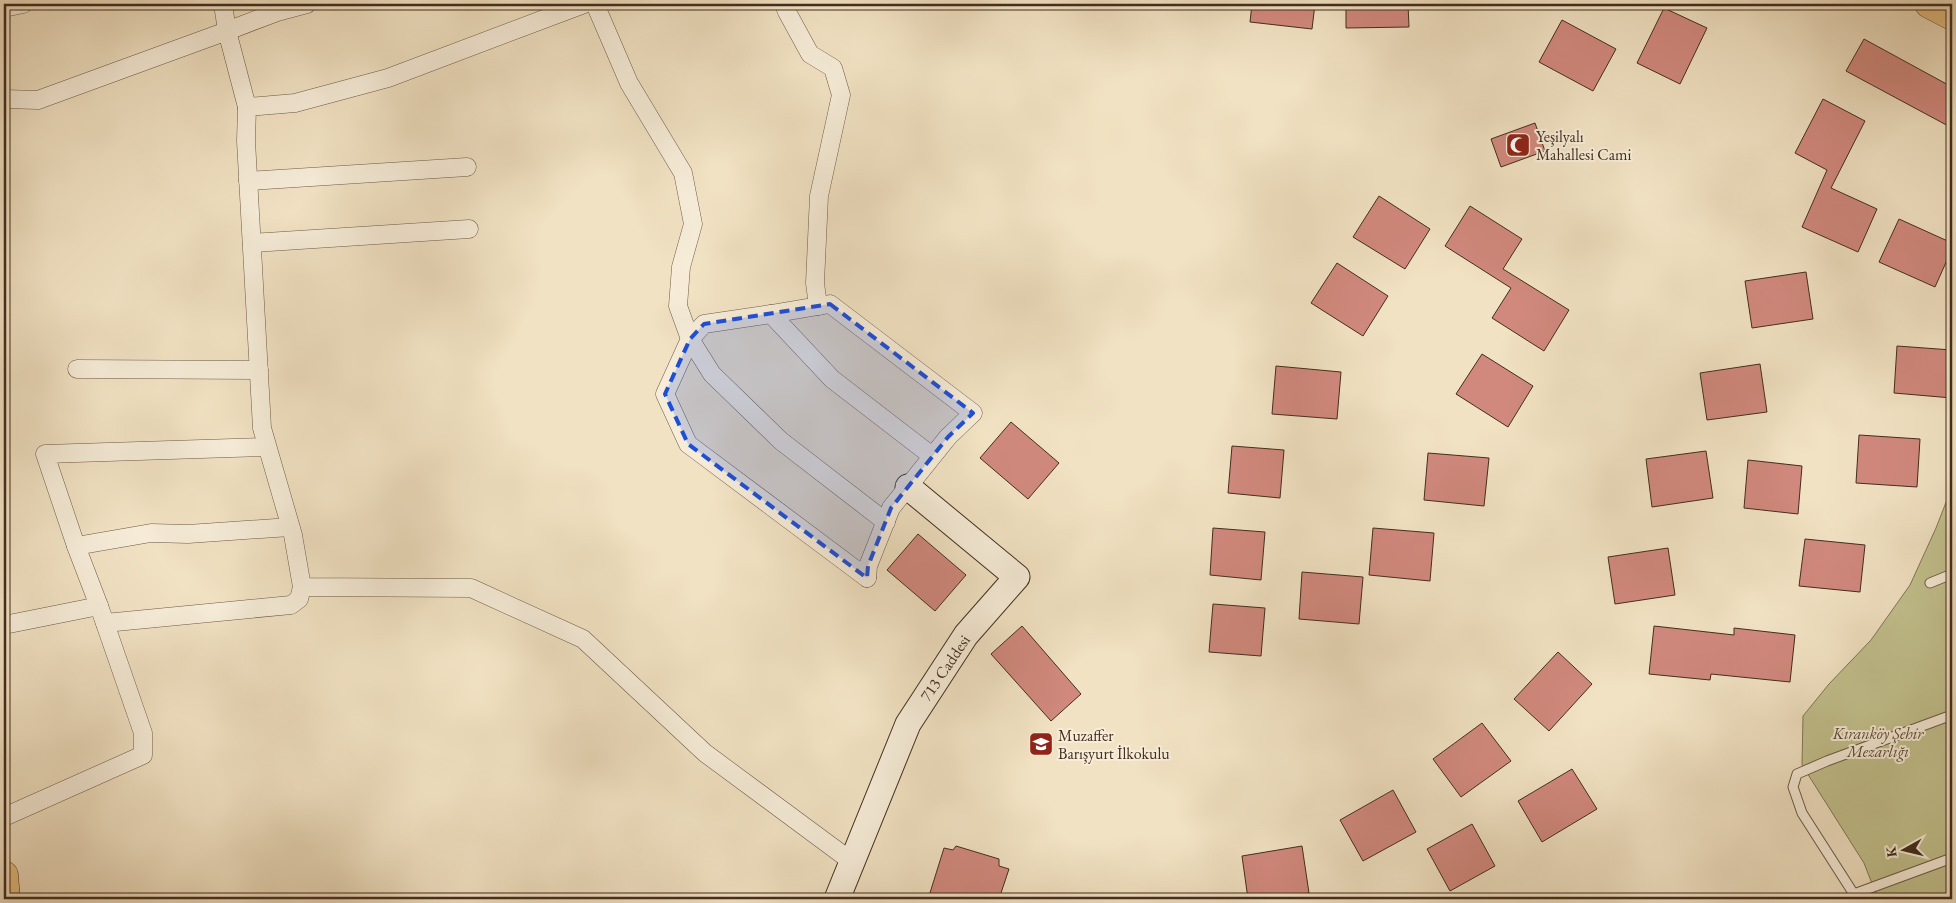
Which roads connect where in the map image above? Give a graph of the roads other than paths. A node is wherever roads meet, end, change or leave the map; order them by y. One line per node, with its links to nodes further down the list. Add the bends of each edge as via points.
1 (24, 4): 8 (street)
2 (223, 4): 10 (street)
3 (307, 4): 10 (street)
4 (584, 4): 12 (street, via 388,78 295,103)
5 (595, 4): 19 (street, via 629,83 683,173 693,224 681,266 678,306)
6 (784, 4): 17 (street, via 810,54 833,68 841,95 819,196 815,283)
7 (1929, 4): 9 (main road)
8 (4, 8)
9 (1952, 16)
10 (227, 31): 11 (street, via 38,100); 12 (street)
11 (4, 99)
12 (246, 107): 14 (street)
13 (466, 166): 14 (street)
14 (248, 181): 16 (street)
15 (469, 229): 16 (street)
16 (252, 243): 21 (street)
17 (818, 306): 18 (street); 23 (street, via 830,304 974,413 948,436)
18 (771, 314): 19 (street, via 704,324); 23 (street, via 832,380)
19 (690, 339): 25 (street, via 712,374 781,441); 25 (street, via 665,394 688,444 867,578 868,566)
20 (77, 369): 21 (street)
21 (259, 370): 22 (street, via 262,428)
22 (267, 447): 26 (street); 27 (street, via 45,454)
23 (932, 456): 24 (street)
24 (908, 487): 25 (street, via 891,508); 36 (street, 713 Caddesi, via 1016,577 966,635 908,724)
25 (886, 522)
26 (290, 526): 27 (street, via 188,534 151,533); 30 (street)
27 (76, 546): 31 (street)
28 (1952, 574): 29 (lane)
29 (1930, 583)
30 (302, 587): 31 (street, via 299,599 291,605); 36 (street, via 471,588 583,639 705,753)
31 (102, 615): 32 (street); 34 (street, via 143,732 143,755)
32 (4, 625)
33 (1952, 715): 38 (lane, via 1797,774 1793,788 1802,812)
34 (4, 818)
35 (1952, 858): 38 (lane)
36 (851, 861): 40 (street, 713 Caddesi)
37 (4, 875): 39 (main road)
38 (1856, 897)
39 (6, 899)
40 (837, 899)

